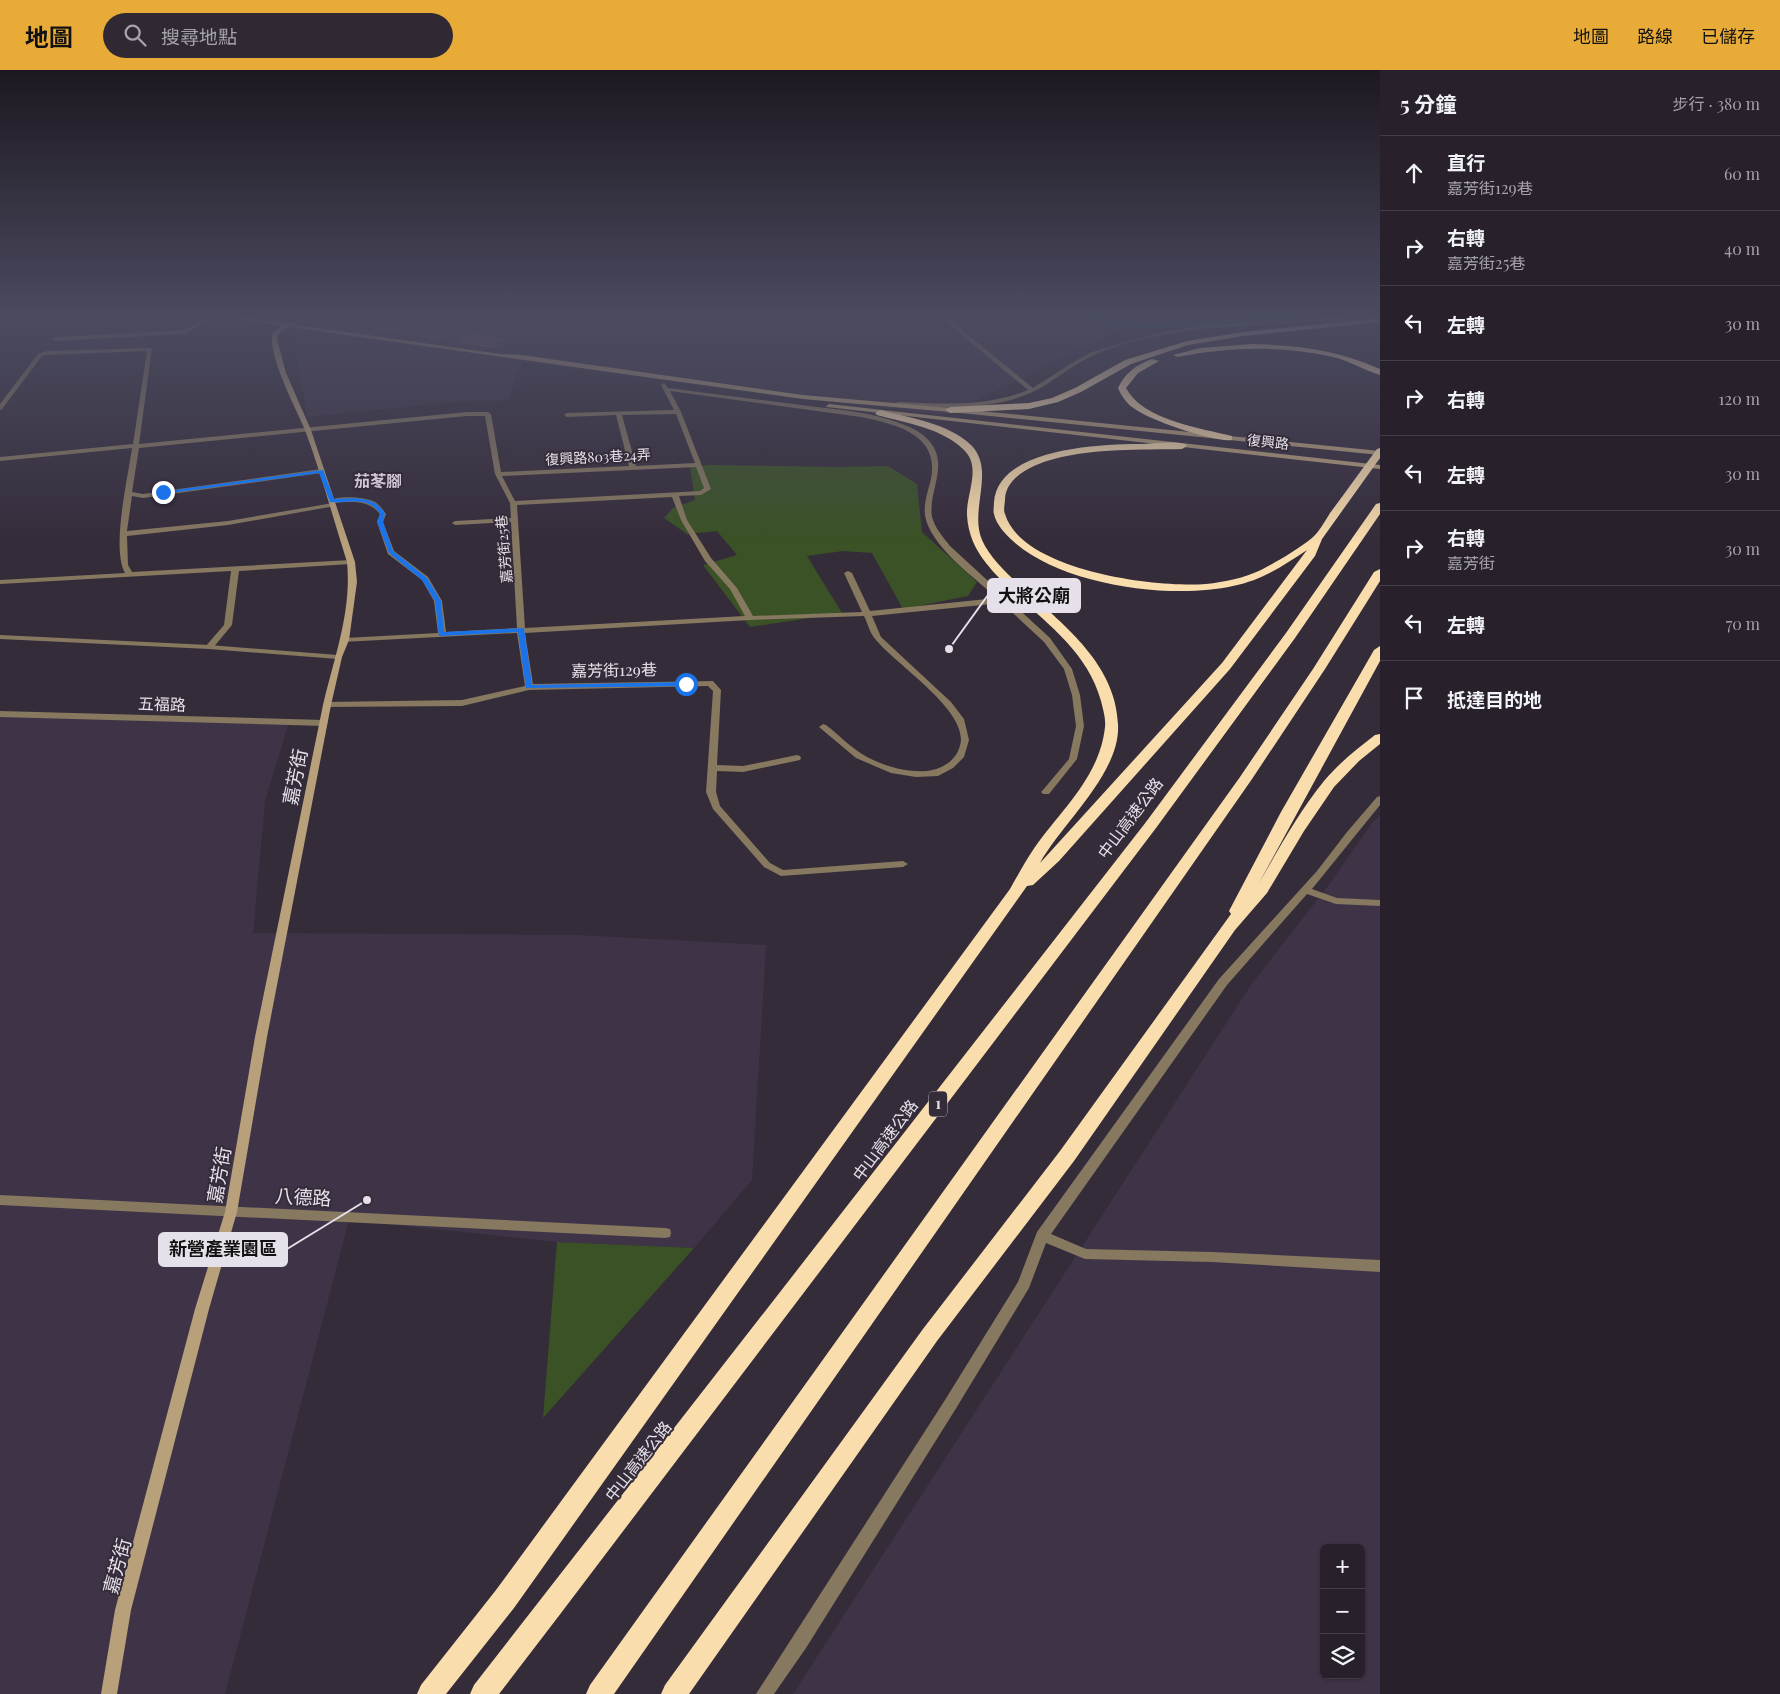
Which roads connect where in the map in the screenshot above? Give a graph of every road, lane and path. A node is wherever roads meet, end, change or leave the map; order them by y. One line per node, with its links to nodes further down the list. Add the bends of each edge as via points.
1 (11, 393): 11 (street)
2 (144, 393): 20 (street)
3 (292, 393): 17 (main road, 嘉芳街)
4 (668, 393): 14 (street)
5 (706, 393): 43 (street, via 889,420 920,435 935,457 928,503 930,519 947,548)
6 (723, 393): 12 (main road, 復興路)
7 (766, 393): 12 (main road, 復興路)
8 (1026, 393): 12 (street, via 987,403)
9 (1072, 393): 13 (highway, via 1029,406)
10 (1125, 393): 18 (highway, via 1130,402 1150,415)
11 (0, 408)
12 (876, 408): 13 (main road, 復興路); 19 (main road, 復興路); 65 (highway, via 950,436 968,447 976,459 972,511 976,537 1007,579 1072,639 1093,665 1106,692 1112,724 1106,752 1089,789 1040,850)
13 (950, 410): 18 (main road, 復興路)
14 (678, 412): 15 (street); 23 (street)
15 (618, 414): 16 (street); 25 (street)
16 (567, 415)
17 (308, 430): 20 (street); 26 (main road, 嘉芳街); 27 (street, 嘉芳街25巷, via 488,414)
18 (1229, 438): 21 (main road, 復興路)
19 (1182, 446): 24 (main road, 復興路); 36 (highway, via 1081,451 1028,466 1010,477 998,499 1006,529 1019,542 1065,567 1101,579 1171,587 1209,586 1265,574)
20 (136, 447): 22 (street); 28 (street)
21 (1380, 452): 36 (highway)
22 (0, 459)
23 (699, 465): 25 (street, 復興路803巷24弄); 29 (street, via 708,489 701,493)
24 (1380, 466)
25 (633, 468): 27 (street, 復興路803巷24弄)
26 (321, 471): 28 (street, via 143,496); 30 (main road, 嘉芳街)
27 (498, 474): 31 (street, 嘉芳街25巷)
28 (129, 494): 35 (street)
29 (675, 495): 31 (street); 45 (street, via 684,520 708,559 733,588)
30 (332, 503): 35 (street, via 228,523); 37 (main road, 嘉芳街); 47 (street, via 360,499 378,507 383,514 380,522 391,552 425,579 438,601)
31 (513, 503): 33 (street, 嘉芳街25巷)
32 (1380, 506): 75 (highway, 中山高速公路 / 1, via 1323,591 1126,857)
33 (514, 520): 34 (street); 46 (street, 嘉芳街25巷)
34 (455, 524)
35 (123, 534): 41 (street, via 124,565)
36 (1316, 539): 65 (highway, via 1311,554 1226,666 1054,858)
37 (350, 562): 38 (street); 49 (main road, 嘉芳街, via 353,582)
38 (236, 570): 41 (street); 50 (street, via 228,625)
39 (1380, 572): 76 (highway, via 1245,779)
40 (848, 573): 44 (street)
41 (129, 574): 42 (street)
42 (0, 582)
43 (1005, 600): 44 (street); 61 (street, via 1047,640 1068,669 1076,695 1080,726 1073,759)
44 (867, 614): 45 (street); 57 (street, via 878,638 960,719 965,740 960,757 938,773 891,770 859,756)
45 (750, 618): 46 (street)
46 (521, 630): 47 (street); 53 (street, 嘉芳街25巷)
47 (442, 634): 49 (street)
48 (0, 637): 50 (street)
49 (345, 640): 52 (main road, 嘉芳街)
50 (209, 647): 52 (street)
51 (1380, 650): 67 (highway, via 1268,846)
52 (338, 657): 54 (main road, 嘉芳街)
53 (529, 687): 54 (street, 嘉芳街129巷, via 462,703); 60 (street, 嘉芳街129巷, via 710,683 717,690)
54 (327, 705): 56 (main road, 嘉芳街)
55 (0, 714): 56 (street, 五福路)
56 (324, 723): 69 (main road, 嘉芳街, via 261,1037)
57 (823, 727)
58 (1380, 738): 67 (highway, via 1354,758 1329,784 1296,831 1262,890)
59 (797, 758): 60 (street, via 743,769)
60 (712, 768): 63 (street, 嘉芳街129巷, via 711,792 716,807 767,865 781,873)
61 (1046, 792)
62 (1380, 799): 64 (street)
63 (903, 864)
64 (1305, 890): 66 (street, via 1336,901); 71 (street, via 1223,982)
65 (1017, 891): 74 (highway, via 510,1592)
66 (1380, 903)
67 (1229, 926): 77 (highway, via 1067,1156 930,1335)
68 (0, 1200): 69 (street, 八德路)
69 (231, 1212): 70 (street, 八德路); 73 (main road, 嘉芳街, via 202,1309 123,1610)
70 (665, 1233)
71 (1042, 1236): 72 (street, via 1086,1254); 78 (street, via 1024,1284 800,1642)
72 (1380, 1266)
73 (109, 1694)
74 (430, 1694)
75 (484, 1694)
76 (599, 1694)
77 (674, 1694)
78 (764, 1694)

